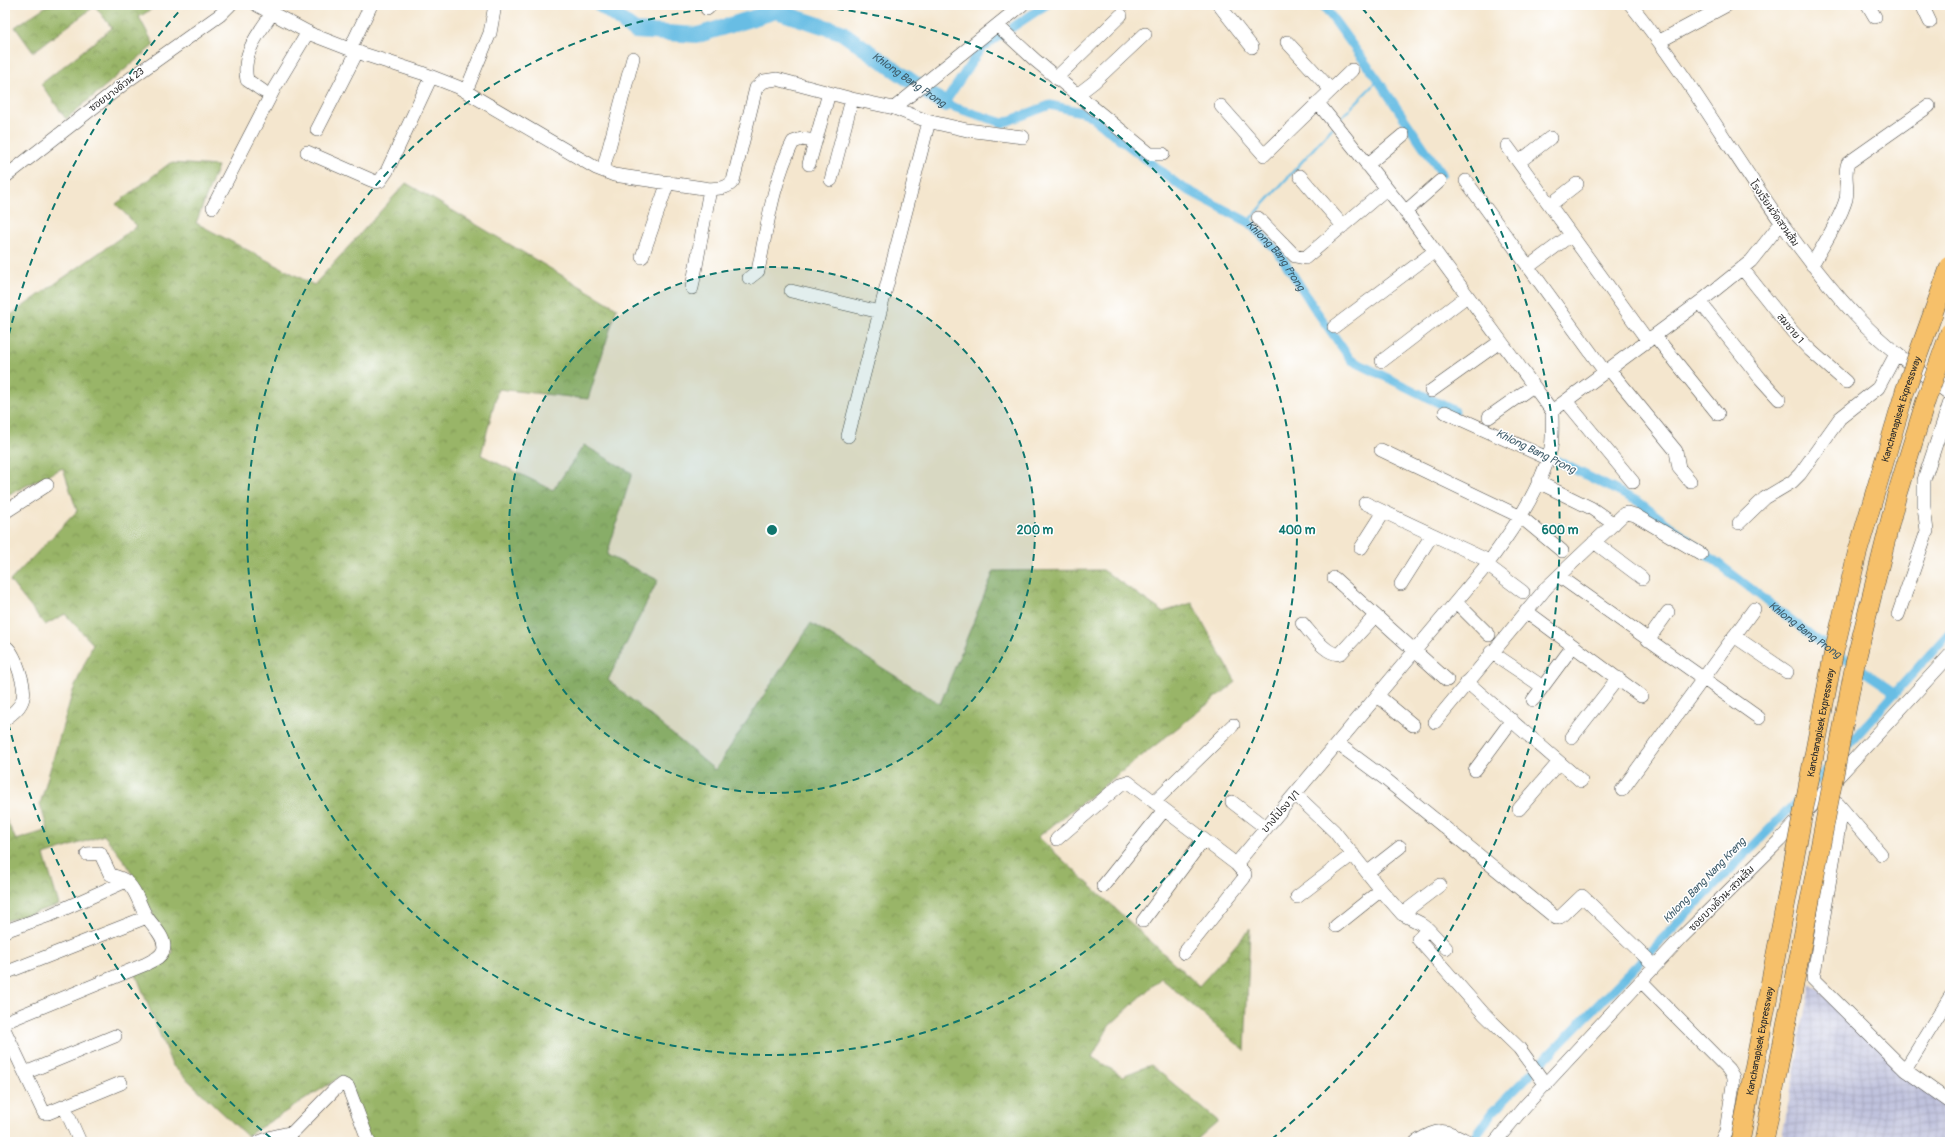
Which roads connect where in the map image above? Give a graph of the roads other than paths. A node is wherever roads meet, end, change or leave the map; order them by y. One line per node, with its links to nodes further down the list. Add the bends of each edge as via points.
1 (230, 5): 50 (street, ซอยบางด้วน 23)
2 (258, 5): 11 (street)
3 (371, 5): 21 (street)
4 (495, 5): 26 (street, via 490,33)
5 (1022, 5): 15 (street)
6 (1219, 5): 20 (street)
7 (1631, 5): 18 (street, โรงเรียนวัดสวนส้ม)
8 (1727, 5): 18 (street)
9 (1868, 5): 13 (street)
10 (1922, 5): 14 (street)
11 (272, 12): 16 (street); 28 (street, via 246,59 247,80)
12 (1121, 15): 25 (street)
13 (1874, 17)
14 (1930, 22)
15 (1003, 31): 25 (street); 32 (street, via 924,83)
16 (308, 32): 21 (street); 59 (street, via 275,87)
17 (1145, 34): 30 (street)
18 (1660, 41): 62 (street, โรงเรียนวัดสวนส้ม)
19 (1287, 42): 27 (street)
20 (1252, 46)
21 (353, 50): 24 (street); 37 (street)
22 (633, 58): 48 (street)
23 (1352, 70): 27 (street)
24 (431, 77): 26 (street); 43 (street, via 380,181 376,182)
25 (1056, 78): 30 (street)
26 (462, 89): 48 (street)
27 (1331, 90): 33 (street)
28 (263, 91)
29 (829, 92): 31 (street); 41 (street); 56 (street, via 777,79 760,84 756,88 733,181 723,188)
30 (1077, 95): 44 (street, via 1150,154)
31 (852, 99): 32 (street); 51 (street)
32 (899, 103): 36 (street)
33 (1318, 103): 34 (street, via 1264,155); 47 (street)
34 (1221, 106)
35 (1929, 106): 67 (street, via 1848,163 1845,170 1848,191 1844,204)
36 (927, 121): 39 (street, via 967,130); 76 (street)
37 (317, 130)
38 (1403, 135): 47 (street)
39 (1023, 137)
40 (1550, 138): 45 (street)
41 (815, 141): 46 (street); 71 (street, via 802,139 793,142 786,157 765,230 758,271)
42 (1507, 146): 45 (street)
43 (307, 152)
44 (1164, 154)
45 (1519, 162): 58 (street)
46 (809, 164)
47 (1367, 165): 57 (street)
48 (603, 170): 54 (street, via 614,175)
49 (1300, 176): 63 (street)
50 (5, 177)
51 (831, 180)
52 (1440, 181): 60 (street)
53 (1466, 181): 68 (street)
54 (668, 182): 56 (street); 66 (street)
55 (1577, 184): 58 (street)
56 (710, 189): 72 (street)
57 (1386, 189): 60 (street); 63 (street)
58 (1550, 205): 64 (street)
59 (213, 207)
60 (1405, 212): 65 (street)
61 (1258, 218): 63 (street, via 1296,256 1302,258 1308,257)
62 (1781, 223): 67 (street, โรงเรียนวัดสวนส้ม); 70 (street, via 1751,261)
63 (1343, 226)
64 (1571, 235): 68 (street); 79 (street)
65 (1435, 251): 74 (street); 77 (street)
66 (642, 257)
67 (1812, 264): 81 (street, โรงเรียนวัดสวนส้ม, via 1855,315)
68 (1528, 266): 83 (street)
69 (1950, 266): 203 (highway, Kanchanapisek Expressway, bridge, via 1905,391 1857,554 1833,656)
70 (1742, 268): 75 (street); 84 (street, สมชาย 1, via 1810,350)
71 (749, 278)
72 (692, 288)
73 (791, 291): 76 (street)
74 (1467, 296): 80 (street); 82 (street)
75 (1700, 302): 79 (street); 88 (street)
76 (880, 312): 95 (street)
77 (1334, 327)
78 (1950, 332): 204 (highway, bridge, via 1897,494 1855,664)
79 (1651, 338): 83 (street); 93 (street)
80 (1500, 341): 85 (street); 86 (street)
81 (1896, 354): 87 (street, โรงเรียนวัดสวนส้ม); 106 (street, via 1878,388 1840,418 1800,474 1792,482 1765,498)
82 (1382, 361)
83 (1607, 371): 89 (street); 98 (street, via 1676,451 1679,468)
84 (1846, 382)
85 (1533, 386): 91 (street); 94 (street)
86 (1431, 391)
87 (1950, 394)
88 (1779, 399)
89 (1566, 401): 91 (street); 100 (street)
90 (1950, 402): 123 (street, via 1924,480 1927,531)
91 (1552, 411): 97 (street, บางโปรง 1/1, via 1552,439)
92 (1445, 412): 97 (street)
93 (1718, 414)
94 (1489, 417)
95 (848, 436)
96 (1381, 450): 105 (street)
97 (1548, 456): 99 (street, บางโปรง 1/1)
98 (1690, 481)
99 (1538, 482): 105 (street, บางโปรง 1/1); 107 (street, via 1591,508)
100 (1633, 482)
101 (47, 485): 103 (street)
102 (1364, 503): 104 (street)
103 (5, 512)
104 (1384, 512): 108 (street); 110 (street)
105 (1521, 517): 111 (street); 113 (street, บางโปรง 1/1)
106 (1739, 523)
107 (1614, 524): 109 (street); 112 (street, via 1624,514 1631,513)
108 (1432, 535): 113 (street); 117 (street)
109 (1594, 542): 114 (street); 116 (street)
110 (1361, 548)
111 (1562, 551)
112 (1701, 554)
113 (1488, 563): 118 (street); 119 (street, บางโปรง 1/1)
114 (1559, 576): 121 (street); 128 (street)
115 (1334, 578): 124 (street)
116 (1642, 578)
117 (1401, 584)
118 (1524, 592)
119 (1456, 602): 126 (street); 131 (street, บางโปรง 1/1)
120 (1754, 609): 127 (street)
121 (1526, 611): 130 (street); 132 (street)
122 (1668, 612): 128 (street)
123 (1898, 615)
124 (1375, 616): 125 (street, via 1338,654 1329,653); 131 (street)
125 (1302, 623)
126 (1489, 635)
127 (1734, 636): 134 (street); 136 (street)
128 (1648, 640): 136 (street)
129 (5, 646): 144 (street, via 15,660 24,692 20,705)
130 (1573, 646): 135 (street); 139 (street)
131 (1414, 652): 137 (street); 140 (street, บางโปรง 1/1)
132 (1491, 652): 138 (street); 139 (street)
133 (1950, 655): 155 (street, ซอยบางด้วน-สวนส้ม)
134 (1787, 672)
135 (1618, 678): 141 (street); 149 (street)
136 (1702, 679): 143 (street); 154 (street)
137 (1447, 680)
138 (1467, 682): 145 (street); 146 (street)
139 (1543, 687): 142 (street)
140 (1378, 696): 148 (street); 150 (street, บางโปรง 1/1)
141 (1641, 696)
142 (1533, 700)
143 (1759, 718)
144 (5, 719)
145 (1512, 720): 151 (street); 152 (street)
146 (1435, 722)
147 (1233, 725): 158 (street)
148 (1413, 725)
149 (1572, 736)
150 (1338, 744): 156 (street, บางโปรง 1/1); 183 (street, via 1384,778 1556,918 1582,896)
151 (1559, 762): 153 (street); 159 (street)
152 (1475, 770)
153 (1581, 781)
154 (1622, 790)
155 (1827, 790): 160 (street); 183 (street, ซอยบางด้วน-สวนส้ม)
156 (1295, 794): 161 (street, บางโปรง 1/1); 166 (street, via 1326,822)
157 (1232, 802): 161 (street)
158 (1159, 806): 162 (street, via 1128,782 1124,782); 163 (street); 172 (street)
159 (1518, 809)
160 (1842, 809): 167 (street); 190 (street, via 1813,978)
161 (1266, 828): 168 (street, บางโปรง 1/1)
162 (1057, 839)
163 (1203, 840): 168 (street); 177 (street)
164 (1400, 847): 169 (street)
165 (87, 854): 170 (street, via 100,853 110,874)
166 (1353, 854): 169 (street); 174 (street)
167 (1881, 854)
168 (1239, 860): 182 (street, via 1245,874 1244,878)
169 (1368, 872): 173 (street)
170 (126, 881): 176 (street); 180 (street, via 50,915)
171 (1440, 885): 175 (street)
172 (1103, 886)
173 (1381, 890): 175 (street); 178 (street)
174 (1297, 897)
175 (1402, 914): 179 (street)
176 (147, 917): 184 (street); 187 (street, via 164,944 160,956)
177 (1143, 921)
178 (1336, 926)
179 (1428, 929): 181 (street); 192 (street, via 1418,939 1484,1014 1519,1048)
180 (5, 931)
181 (1446, 948)
182 (1184, 953)
183 (1648, 958): 185 (street, ซอยบางด้วน-สวนส้ม)
184 (5, 973)
185 (1641, 981): 192 (street, ซอยบางด้วน-สวนส้ม); 202 (street, via 1733,1077 1727,1123)
186 (1950, 997): 190 (street)
187 (5, 1022)
188 (6, 1034): 191 (street)
189 (115, 1036): 191 (street)
190 (1905, 1070): 194 (street)
191 (25, 1073): 195 (street, via 44,1113)
192 (1542, 1080): 201 (street, ซอยบางด้วน-สวนส้ม)
193 (121, 1083): 195 (street)
194 (1950, 1102)
195 (64, 1106): 196 (street)
196 (80, 1142)
197 (259, 1142): 198 (street, via 293,1132 342,1084 348,1087)
198 (369, 1142)
199 (1416, 1142): 200 (street, via 1438,1130)
200 (1468, 1142)
201 (1494, 1142)
202 (1721, 1142)
203 (1740, 1142)
204 (1764, 1142)

